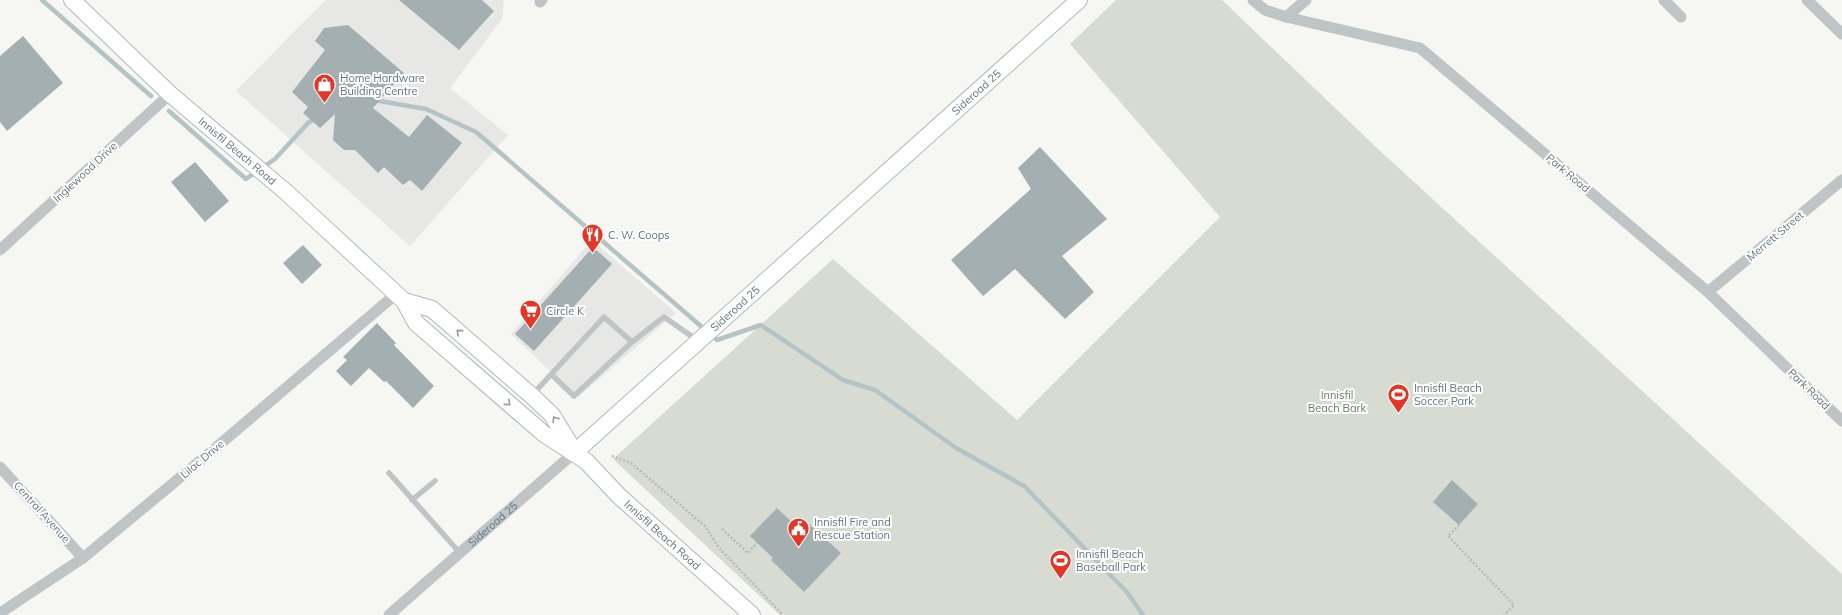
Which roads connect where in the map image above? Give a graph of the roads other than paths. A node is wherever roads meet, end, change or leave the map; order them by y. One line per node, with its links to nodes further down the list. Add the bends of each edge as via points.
1 (72, 0): 10 (main road, Innisfil Beach Road)
2 (1079, 0): 16 (main road, Sideroad 25)
3 (1252, 0): 7 (street, Park Road, via 1265,10)
4 (1306, 0): 7 (street)
5 (1664, 0): 8 (street)
6 (1807, 0): 9 (street)
7 (1286, 17): 13 (street, Park Road, via 1420,48)
8 (1681, 17)
9 (1842, 34)
10 (170, 94): 12 (street, Inglewood Drive); 14 (main road, Innisfil Beach Road, via 286,192)
11 (1842, 180): 13 (street, Merrett Street)
12 (0, 250)
13 (1708, 292): 19 (street, Park Road)
14 (400, 298): 18 (main road, Innisfil Beach Road, one-way to 14, via 432,308); 20 (main road, Innisfil Beach Road, one-way to 20, via 416,323 544,434); 26 (street, Lilac Drive)
15 (632, 342): 16 (lane, via 664,317); 17 (lane, via 574,396); 17 (lane, via 604,317)
16 (699, 342): 20 (main road, Sideroad 25)
17 (552, 375): 18 (lane)
18 (532, 396): 20 (main road, Innisfil Beach Road, one-way to 18, via 552,414)
19 (1842, 421)
20 (575, 452): 25 (street, Sideroad 25); 29 (main road, Innisfil Beach Road, via 619,496)
21 (0, 466): 26 (street, Central Avenue)
22 (389, 473): 24 (lane)
23 (435, 481): 24 (lane)
24 (412, 500): 25 (lane)
25 (460, 553): 28 (street, Sideroad 25)
26 (83, 558): 27 (street, Lilac Drive)
27 (0, 613)
28 (389, 615)
29 (752, 615)

